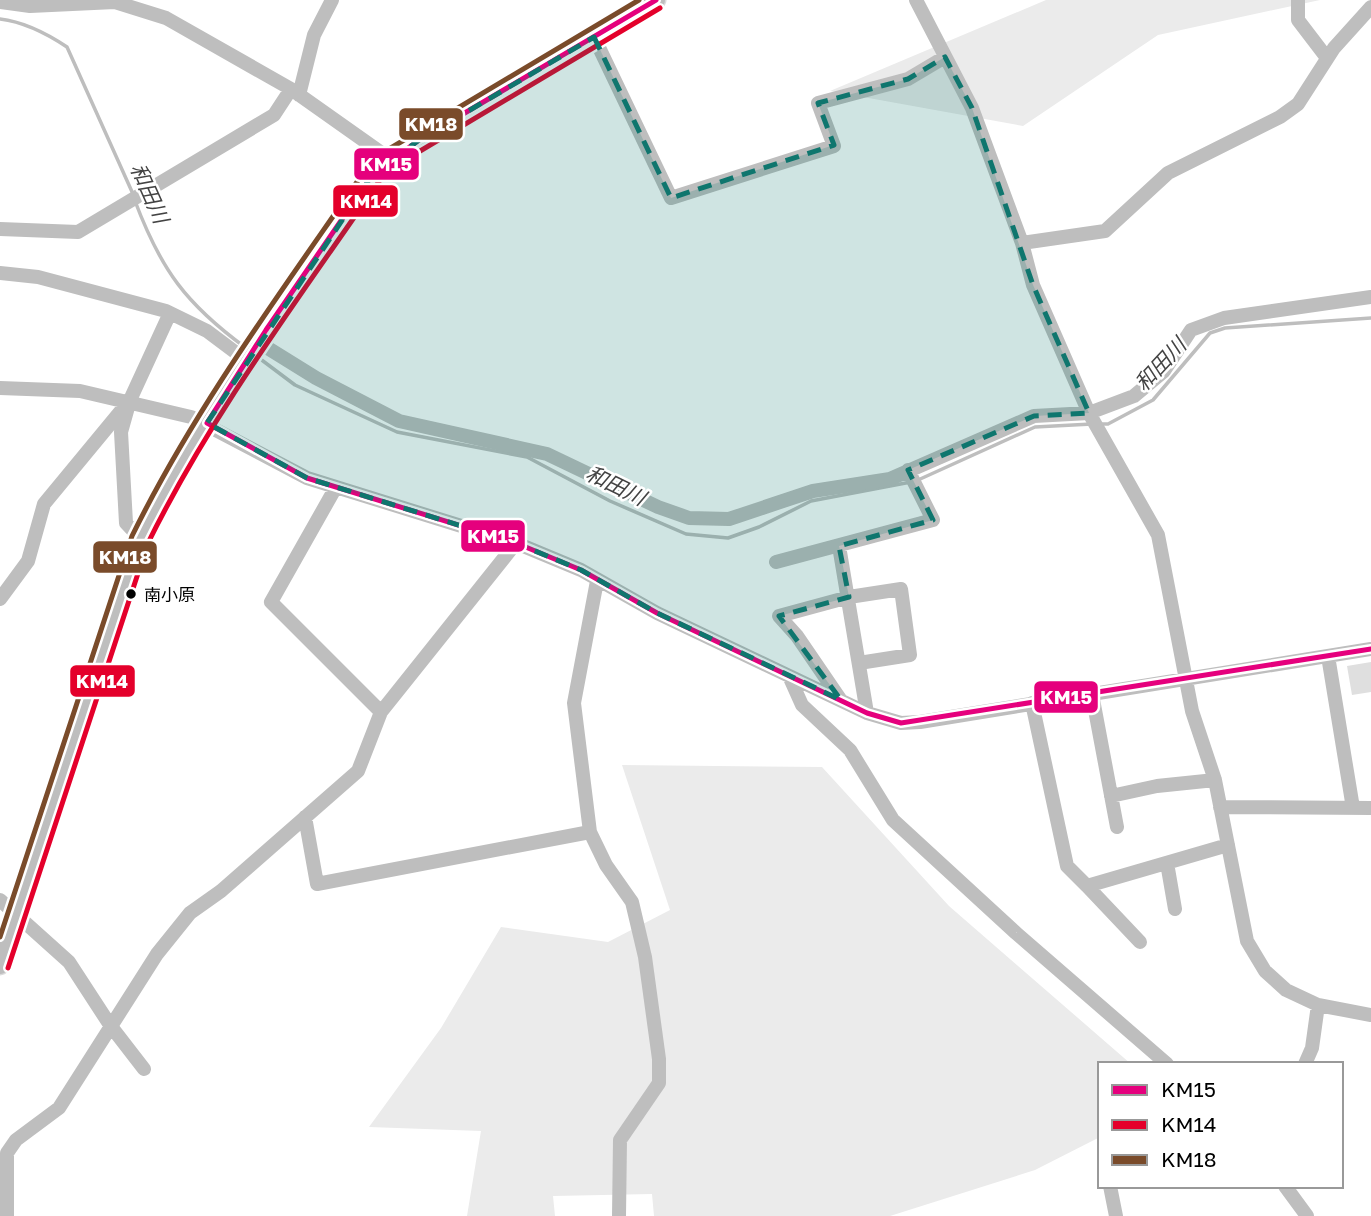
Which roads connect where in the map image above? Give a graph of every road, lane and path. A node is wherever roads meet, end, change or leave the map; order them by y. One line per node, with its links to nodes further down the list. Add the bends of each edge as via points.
1 (332, 0): 10 (street, via 314,35)
2 (656, 0): 7 (main road)
3 (916, 0): 8 (street)
4 (1298, 0): 9 (street, via 1298,20)
5 (0, 2): 10 (street, via 30,6 115,2 166,18)
6 (1371, 7): 9 (street)
7 (594, 37): 8 (street, via 671,198 834,146 818,103 908,79); 11 (main road)
8 (946, 57): 13 (street, via 972,108)
9 (1327, 58): 13 (street, via 1298,104 1168,173 1105,231)
10 (295, 92): 11 (street); 12 (street, via 274,115 78,232)
11 (390, 159): 17 (main road, via 373,174)
12 (0, 229)
13 (1022, 243): 21 (street, via 1033,285)
14 (0, 273): 16 (street, via 38,276)
15 (1371, 297): 21 (street, via 1224,318 1191,330 1164,371 1134,396)
16 (170, 313): 18 (street, via 206,331); 20 (street)
17 (258, 342): 18 (main road); 23 (street, via 399,421 547,454 689,518 729,519 813,491 891,479)
18 (247, 361): 22 (main road)
19 (0, 388): 20 (street, via 80,391)
20 (130, 400): 22 (street); 25 (street, via 121,432 126,523); 31 (street, via 44,504 28,561)
21 (1089, 413): 23 (street, via 1034,416); 36 (street, via 1157,535)
22 (207, 424): 24 (street, via 284,468); 25 (main road)
23 (908, 470): 27 (street, via 933,520)
24 (336, 487): 26 (street); 40 (street, via 271,602)
25 (140, 538): 55 (main road)
26 (516, 543): 29 (street); 40 (street)
27 (839, 546): 28 (street); 30 (street)
28 (776, 562)
29 (597, 581): 35 (street); 49 (street, via 574,703)
30 (849, 597): 34 (street); 34 (street, via 901,589 910,655); 38 (street, via 779,616)
31 (0, 599)
32 (1371, 649): 33 (street)
33 (1328, 656): 36 (street); 45 (street)
34 (859, 663): 41 (street)
35 (789, 676): 38 (street); 61 (street, via 802,705 850,750 893,820)
36 (1184, 677): 37 (street); 42 (street)
37 (1091, 694): 39 (street); 43 (street)
38 (841, 700): 41 (street)
39 (1032, 704): 41 (street, via 920,722 901,723); 52 (street, via 1067,866)
40 (382, 712): 47 (street, via 358,771)
41 (867, 713)
42 (1215, 780): 43 (street); 44 (street)
43 (1111, 796): 48 (street)
44 (1220, 807): 45 (street); 50 (street)
45 (1353, 807): 46 (street)
46 (1371, 808)
47 (305, 817): 49 (street, via 317,884); 60 (street, via 190,913)
48 (1117, 827)
49 (590, 832): 67 (street, via 632,902 659,1059 659,1083 620,1140)
50 (1228, 845): 51 (street); 58 (street, via 1247,941 1265,971 1286,990)
51 (1167, 863): 52 (street); 54 (street)
52 (1087, 886): 56 (street)
53 (0, 900): 55 (street)
54 (1175, 909)
55 (17, 914): 57 (main road); 60 (street, via 69,962)
56 (1140, 942)
57 (0, 965)
58 (1318, 1005): 59 (street); 62 (street)
59 (1371, 1015)
60 (110, 1025): 63 (street); 66 (street, via 59,1108 16,1140 7,1153)
61 (1165, 1062)
62 (1306, 1062)
63 (144, 1069)
64 (1110, 1188): 68 (street)
65 (1286, 1188): 69 (street)
66 (7, 1216)
67 (619, 1216)
68 (1116, 1216)
69 (1307, 1216)

